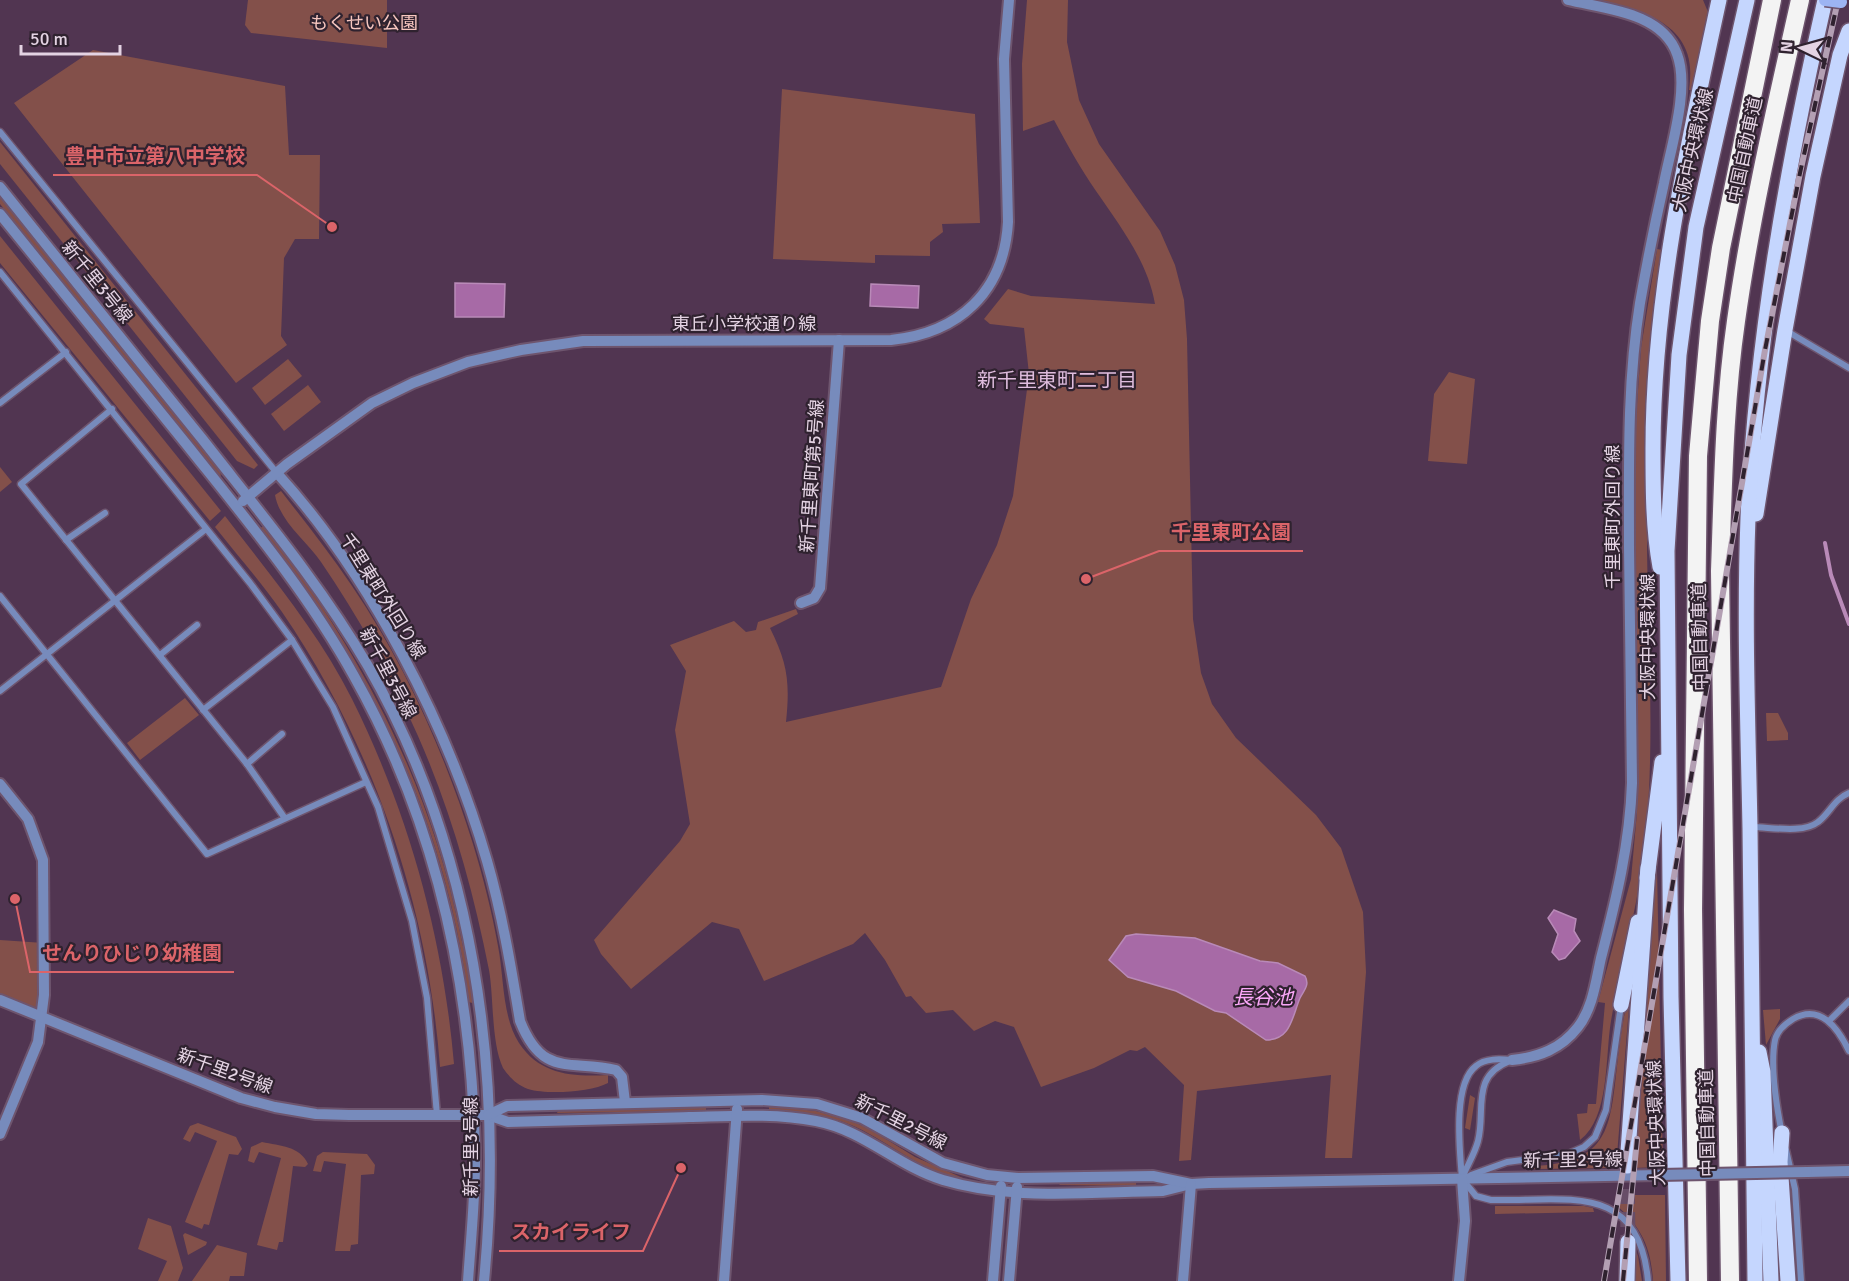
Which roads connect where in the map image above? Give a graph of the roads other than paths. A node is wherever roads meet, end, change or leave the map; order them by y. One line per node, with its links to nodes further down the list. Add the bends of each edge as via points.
1 (1009, 0): 14 (street, 東丘小学校通り線, via 1004,59 1008,222 1004,254 996,272 973,306 941,328 905,339)
2 (1568, 0): 52 (street, 千里東町外回り線, via 1624,13 1657,27 1677,52 1681,89 1640,304 1631,387 1632,783 1624,864 1584,1019 1556,1048)
3 (1719, 0): 29 (main road, via 1685,154 1653,386 1653,530)
4 (1746, 0): 29 (main road, 大阪中央環状線, via 1696,227 1679,355)
5 (1772, 0): 80 (highway, 中国自動車道, via 1721,248 1698,456 1694,910)
6 (1800, 0): 81 (highway, 中国自動車道, via 1746,253 1724,455 1720,571)
7 (1830, 1): 25 (main road, via 1787,177 1772,265 1761,357)
8 (1849, 32): 13 (main road, via 1840,55 1813,176)
9 (0, 132): 19 (street, 千里東町外回り線)
10 (0, 187): 20 (street, 新千里3号線)
11 (0, 214): 21 (street, 新千里3号線)
12 (0, 272): 15 (street)
13 (1785, 330): 16 (street); 25 (main road, via 1762,490)
14 (839, 340): 19 (street, 東丘小学校通り線, via 612,340 521,350 468,362 372,403); 28 (street, 新千里東町第5号線, via 820,588 814,598)
15 (66, 352): 17 (street); 18 (street)
16 (1849, 368)
17 (0, 403)
18 (112, 409): 23 (street); 24 (street, via 21,484)
19 (276, 472): 20 (street, 東丘小学校通り線); 54 (street, 千里東町外回り線, via 344,560 390,633 435,721 459,777 487,862 525,1034 535,1048 557,1062 616,1070 622,1077)
20 (248, 496): 21 (street, 東丘小学校通り線); 56 (street, 新千里3号線, via 298,558 339,619 396,721 424,789 447,855 469,945 483,1031)
21 (236, 506): 55 (street, 新千里3号線, via 311,606 353,675 404,782 432,861 454,953 463,1004)
22 (105, 513): 24 (street)
23 (206, 529): 27 (street); 31 (street)
24 (66, 540): 27 (street)
25 (1748, 548): 43 (main road)
26 (0, 596): 32 (street)
27 (116, 600): 32 (street); 33 (street)
28 (801, 603)
29 (1667, 606): 36 (main road, 大阪中央環状線)
30 (197, 625): 33 (street)
31 (292, 640): 35 (street); 39 (street, via 333,707)
32 (46, 655): 34 (street); 42 (street, via 207,854)
33 (160, 655): 35 (street)
34 (0, 691)
35 (203, 710): 38 (street)
36 (1667, 711): 44 (main road); 79 (main road, 大阪中央環状線)
37 (282, 734): 38 (street)
38 (247, 764): 42 (street)
39 (366, 783): 42 (street); 57 (street, via 378,807 412,921 427,998)
40 (0, 784): 49 (street, via 28,819 43,860)
41 (1849, 794): 43 (street, via 1810,826)
42 (284, 817)
43 (1750, 827): 48 (main road)
44 (1648, 868): 47 (main road); 61 (main road)
45 (0, 1000): 49 (street, 新千里2号線)
46 (1849, 1001): 50 (street)
47 (1621, 1005): 65 (street, 新千里2号線, via 1606,1110 1595,1137 1568,1154 1507,1162)
48 (1751, 1010): 82 (main road); 83 (main road, via 1763,1072)
49 (43, 1018): 57 (street, 新千里2号線, via 241,1098 275,1107 350,1116); 60 (street, via 34,1052)
50 (1829, 1021): 51 (street, via 1838,1029); 59 (street, via 1804,1015 1787,1023 1776,1036 1775,1071)
51 (1849, 1051)
52 (1512, 1060): 65 (street, 千里東町外回り線, via 1496,1068 1485,1083 1478,1141); 65 (street, 千里東町外回り線, via 1481,1063 1467,1077 1459,1132)
53 (737, 1100): 54 (street, 新千里2号線); 58 (street); 63 (street, 新千里2号線, via 834,1108 862,1118 943,1163)
54 (625, 1102): 56 (street, 新千里2号線, via 507,1106)
55 (472, 1114): 56 (street, 新千里2号線); 57 (street, 新千里2号線); 70 (street, 新千里3号線, via 474,1160)
56 (488, 1114): 58 (street, 新千里2号線, via 508,1122); 71 (street, 新千里3号線)
57 (437, 1115)
58 (737, 1116): 67 (street, 新千里2号線, via 832,1125 863,1137 941,1180); 72 (street)
59 (1782, 1133): 84 (main road, via 1780,1162); 85 (street, via 1795,1189)
60 (0, 1134)
61 (1627, 1166)
62 (1849, 1171): 65 (street, 新千里2号線, bridge)
63 (1002, 1177): 64 (street, 新千里2号線); 67 (street)
64 (1018, 1178): 66 (street, 新千里2号線, via 1153,1176); 68 (street)
65 (1462, 1179): 66 (street, 新千里2号線); 76 (street, via 1465,1221); 78 (street, via 1476,1196 1491,1200 1590,1201 1610,1208 1626,1221 1639,1240)
66 (1191, 1184): 68 (street, 新千里2号線, via 1163,1191); 75 (street)
67 (1001, 1192): 68 (street, 新千里2号線); 73 (street)
68 (1017, 1192): 74 (street)
69 (1628, 1242): 77 (main road)
70 (468, 1281)
71 (484, 1281)
72 (724, 1281)
73 (993, 1281)
74 (1009, 1281)
75 (1183, 1281)
76 (1459, 1281)
77 (1627, 1281)
78 (1648, 1281)
79 (1678, 1281)
80 (1698, 1281)
81 (1730, 1281)
82 (1755, 1281)
83 (1772, 1281)
84 (1788, 1281)
85 (1801, 1281)

